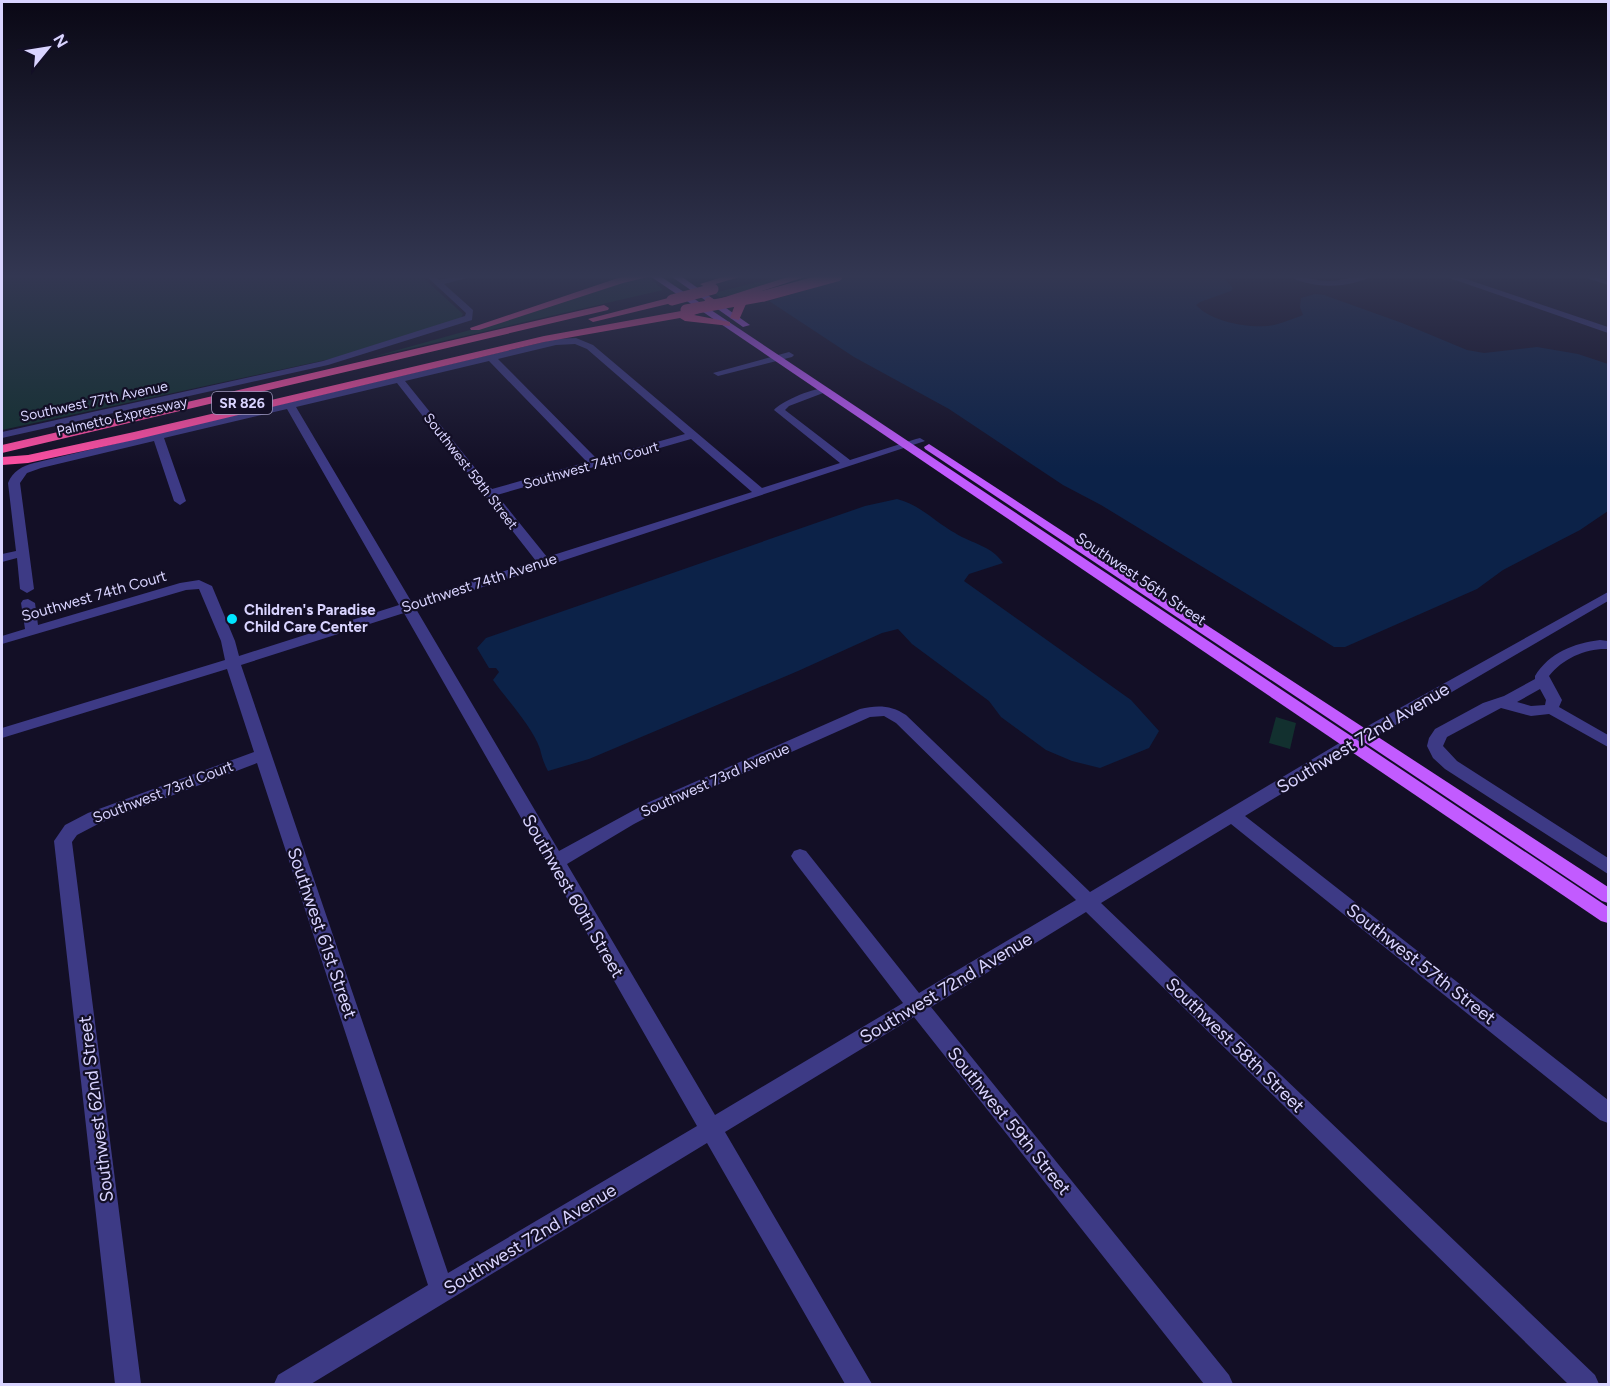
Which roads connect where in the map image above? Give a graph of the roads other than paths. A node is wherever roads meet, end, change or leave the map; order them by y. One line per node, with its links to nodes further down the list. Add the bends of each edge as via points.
1 (406, 339): 19 (street, Southwest 77th Avenue, via 308,368)
2 (433, 339): 18 (highway, via 126,416)
3 (485, 339): 18 (highway, Palmetto Expressway / SR 826)
4 (511, 339): 9 (highway, Palmetto Expressway / SR 826)
5 (519, 339): 9 (highway)
6 (550, 339): 24 (highway, via 124,438)
7 (754, 339): 12 (main road, Southwest 56th Street)
8 (762, 339): 10 (main road, Southwest 56th Street)
9 (483, 346): 24 (highway, Palmetto Expressway / SR 826)
10 (789, 354): 12 (street); 15 (main road, Southwest 56th Street)
11 (491, 357): 14 (street); 20 (street, via 576,341 590,347); 25 (street)
12 (778, 357): 13 (street); 16 (main road, Southwest 56th Street)
13 (718, 373)
14 (399, 379): 17 (street); 28 (street, Southwest 59th Street)
15 (838, 387): 16 (main road); 22 (main road, Southwest 56th Street)
16 (826, 390): 22 (main road, Southwest 56th Street); 26 (street, via 780,408 783,415)
17 (290, 405): 21 (street); 35 (street, Southwest 60th Street)
18 (93, 428): 23 (highway, Palmetto Expressway / SR 826)
19 (2, 435)
20 (692, 435): 25 (street, Southwest 74th Court); 27 (street)
21 (158, 436): 29 (street); 30 (street, via 38,465 20,473 14,483)
22 (914, 443): 26 (street, Southwest 74th Avenue); 45 (main road, Southwest 56th Street)
23 (2, 449)
24 (2, 461)
25 (594, 464): 28 (street, Southwest 74th Court)
26 (848, 464): 27 (street, Southwest 74th Avenue)
27 (759, 492): 32 (street, Southwest 74th Avenue)
28 (489, 494): 32 (street, Southwest 59th Street)
29 (180, 501)
30 (23, 553): 31 (street); 36 (street)
31 (2, 558)
32 (544, 562): 35 (street, Southwest 74th Avenue)
33 (195, 585): 36 (street, Southwest 74th Court); 39 (street, Southwest 61st Street, via 207,589)
34 (1608, 596): 45 (street, Southwest 72nd Avenue)
35 (405, 606): 39 (street, Southwest 74th Avenue); 51 (street, Southwest 60th Street)
36 (32, 630): 37 (street, Southwest 74th Court)
37 (2, 640)
38 (1605, 645): 40 (street, via 1583,647 1557,662 1543,673)
39 (233, 662): 44 (street, Southwest 74th Avenue); 47 (street, Southwest 61st Street)
40 (1543, 681): 41 (street); 42 (street, via 1554,700)
41 (1501, 703): 42 (street, via 1531,711); 52 (street, via 1441,733 1436,738 1435,750 1451,765)
42 (1551, 709): 46 (street)
43 (882, 711): 51 (street, Southwest 73rd Avenue, via 865,713 640,813); 54 (street, Southwest 58th Street, via 901,719)
44 (4, 733)
45 (1359, 740): 48 (street, Southwest 72nd Avenue); 53 (main road, Southwest 56th Street); 55 (main road, Southwest 56th Street)
46 (1608, 742)
47 (263, 755): 49 (street, Southwest 73rd Court, via 107,812); 59 (street, Southwest 61st Street)
48 (1233, 816): 54 (street, Southwest 72nd Avenue); 57 (street, Southwest 57th Street)
49 (66, 834): 60 (street, Southwest 62nd Street, via 63,849)
50 (800, 856): 56 (street, Southwest 59th Street)
51 (554, 863): 58 (street, Southwest 60th Street)
52 (1608, 867)
53 (1608, 896)
54 (1089, 902): 56 (street, Southwest 72nd Avenue); 64 (street, Southwest 58th Street)
55 (1608, 916)
56 (917, 1005): 58 (street, Southwest 72nd Avenue); 63 (street, Southwest 59th Street)
57 (1608, 1113)
58 (711, 1130): 59 (street, Southwest 72nd Avenue); 62 (street, Southwest 60th Street)
59 (442, 1291): 61 (street, Southwest 72nd Avenue)
60 (128, 1384)
61 (287, 1384)
62 (859, 1384)
63 (1221, 1384)
64 (1586, 1384)

